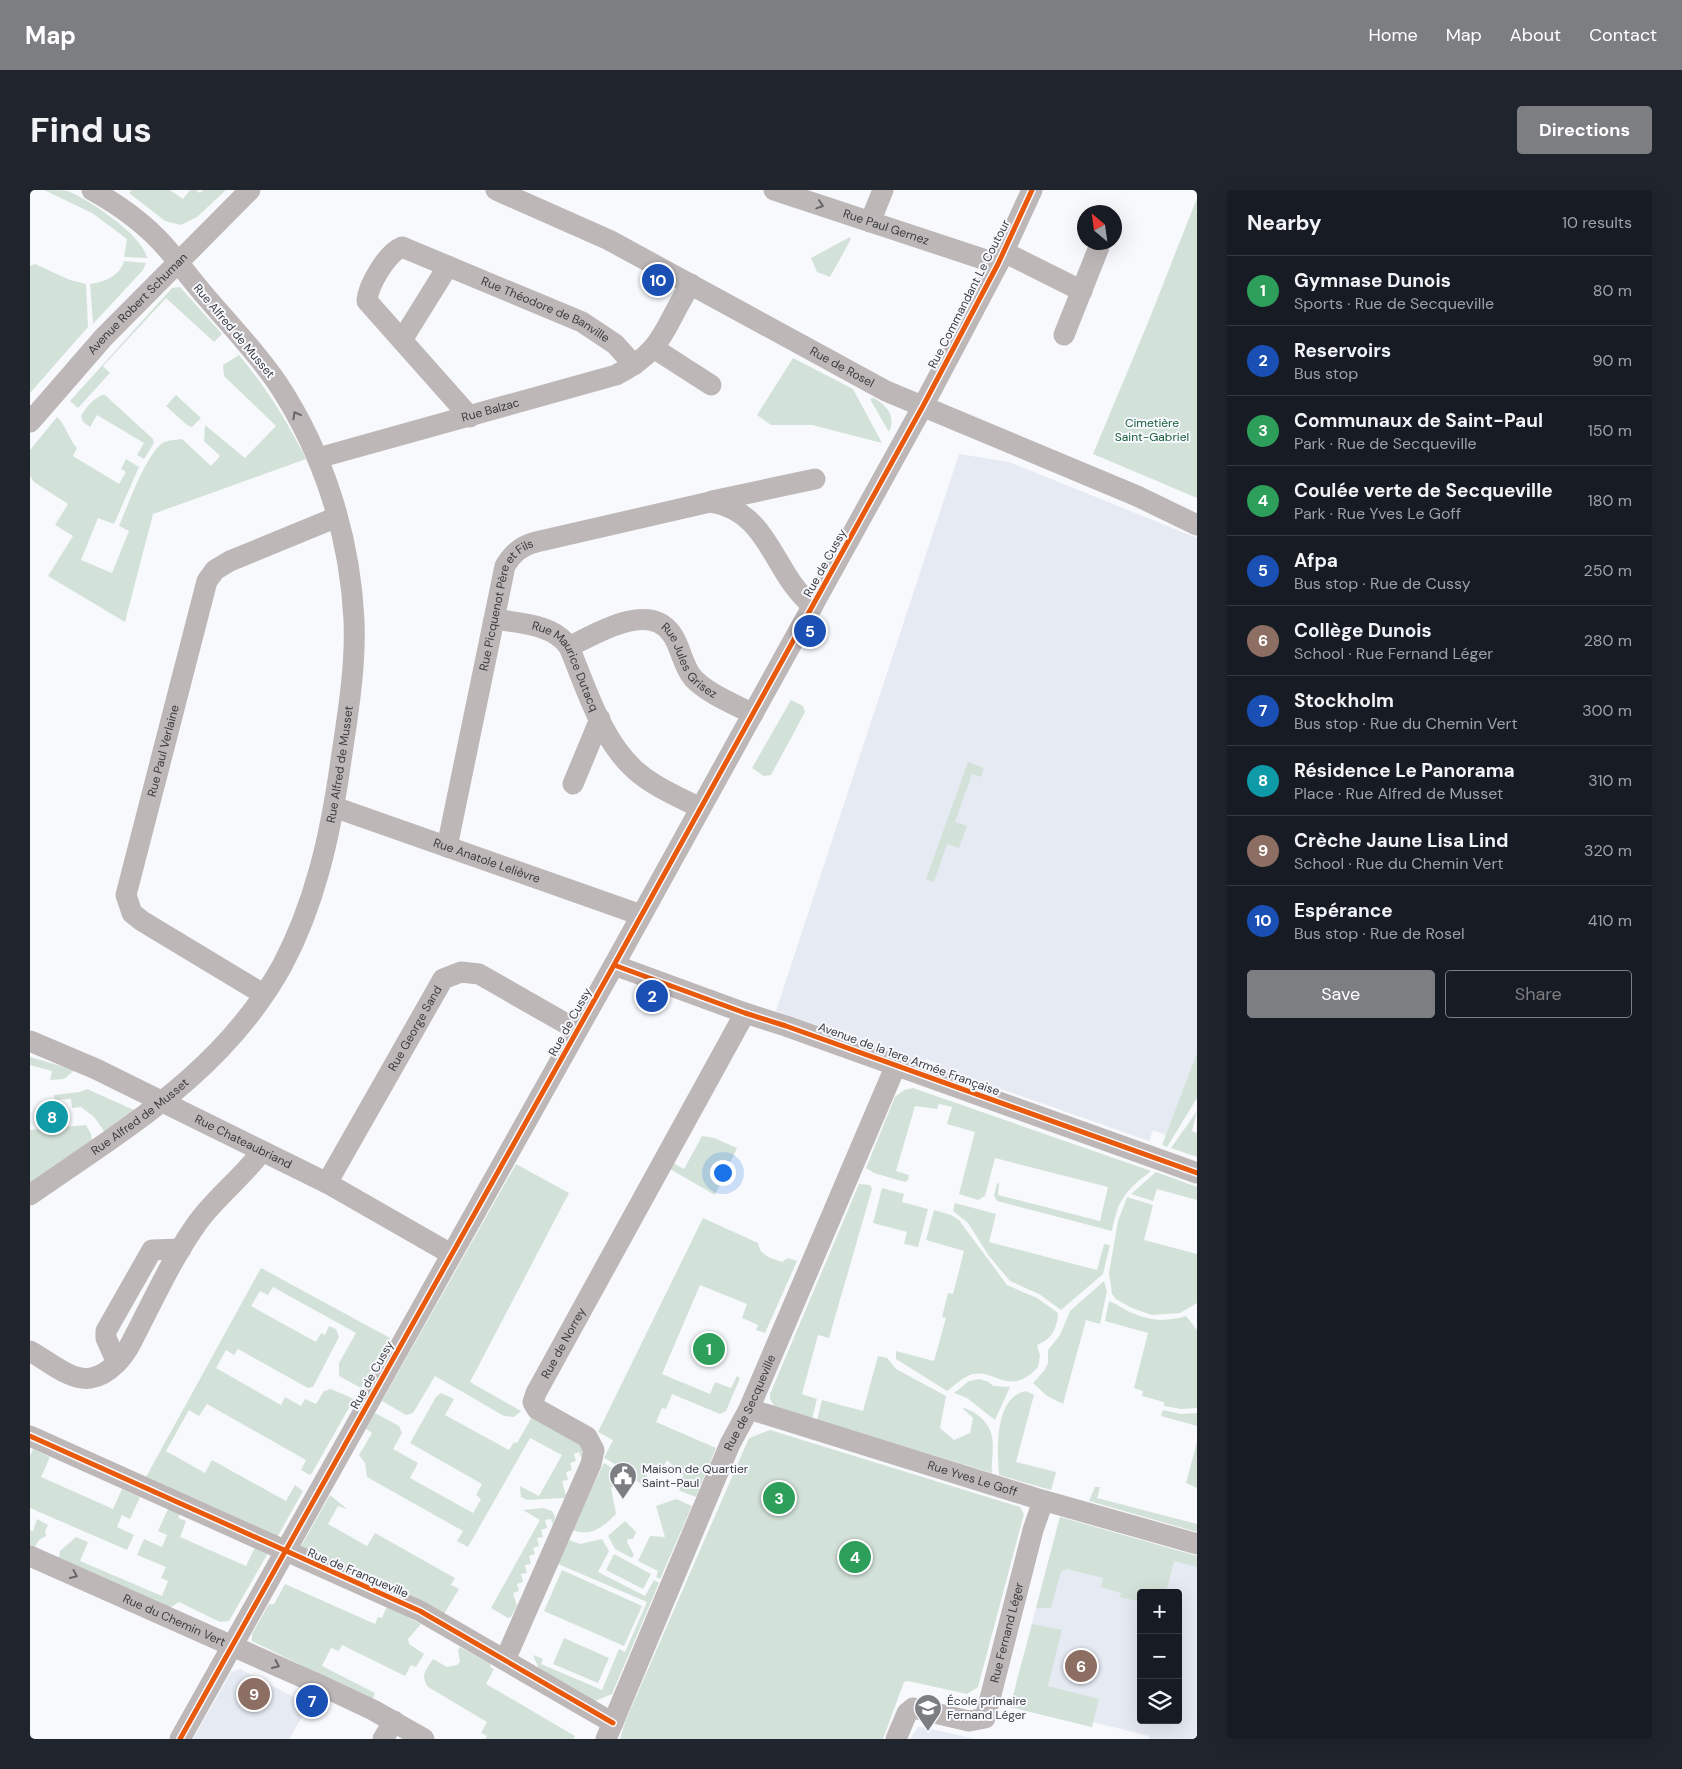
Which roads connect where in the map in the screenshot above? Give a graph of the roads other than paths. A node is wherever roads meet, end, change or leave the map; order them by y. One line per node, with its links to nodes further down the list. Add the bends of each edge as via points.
1 (92, 190): 10 (street, Rue Alfred de Musset, via 153,235)
2 (250, 190): 10 (street, Avenue Robert Schuman)
3 (496, 190): 12 (street, Rue de Rosel, via 600,236)
4 (774, 190): 7 (street, Rue Paul Gernez, one-way to 7)
5 (883, 190): 7 (street)
6 (1032, 190): 9 (street, Rue Commandant Le Coutour)
7 (870, 222): 9 (street, Rue Paul Gernez)
8 (1097, 250): 13 (street)
9 (1001, 258): 13 (street, Rue Paul Gernez); 19 (street, Rue Commandant Le Coutour)
10 (177, 262): 21 (street, Avenue Robert Schuman, via 103,338); 22 (street, Rue Alfred de Musset, one-way to 10, via 277,383)
11 (448, 266): 15 (street); 15 (street, Rue Théodore de Banville, via 402,247 392,251 367,292 367,301); 17 (street, Rue Théodore de Banville, via 582,322 615,344)
12 (691, 284): 16 (street, Rue Balzac); 19 (street, Rue de Rosel, via 880,387)
13 (1082, 291): 14 (street)
14 (1064, 335)
15 (402, 340): 20 (street, Rue Théodore de Banville)
16 (655, 348): 17 (street, Rue Balzac); 18 (street)
17 (634, 365): 20 (street, Rue Balzac, via 616,375)
18 (711, 385)
19 (923, 406): 26 (street, Rue de Rosel, via 1137,496); 27 (street, Rue de Cussy)
20 (470, 417): 22 (street, Rue Balzac)
21 (30, 422)
22 (318, 458): 25 (street, Rue Alfred de Musset)
23 (815, 479): 24 (street, Rue Picquenot Père et Fils)
24 (710, 502): 27 (street, via 732,508 756,526 797,590); 28 (street, Rue Picquenot Père et Fils, via 519,548 505,566)
25 (337, 517): 33 (street, Rue Alfred de Musset, via 345,550 354,622 352,672); 38 (street, Rue Paul Verlaine, via 230,561 215,570 207,581 126,895 132,913)
26 (1197, 525)
27 (813, 606): 30 (street, Rue de Cussy)
28 (494, 619): 29 (street, Rue Maurice Dutacq, via 546,629 562,638); 35 (street, Rue Picquenot Père et Fils)
29 (569, 647): 30 (street, Rue Jules Grisez, via 625,622 648,619 660,623 671,632 695,680); 31 (street, Rue Maurice Dutacq)
30 (753, 714): 34 (street, Rue de Cussy)
31 (600, 719): 32 (street, Rue Maurice Dutacq); 34 (street, Rue Maurice Dutacq, via 620,754 634,770)
32 (573, 784)
33 (334, 807): 35 (street, Rue Anatole Lelièvre); 38 (street, Rue Alfred de Musset, via 311,900 281,967)
34 (700, 808): 36 (street, Rue de Cussy)
35 (447, 847): 36 (street, Rue Anatole Lelièvre)
36 (641, 915): 37 (street, Rue de Cussy)
37 (614, 965): 39 (street, Avenue de la 1ere Armée Française); 40 (street, Rue de Cussy)
38 (263, 994): 43 (street, Rue Alfred de Musset, via 216,1054)
39 (745, 1013): 42 (street, Avenue de la 1ere Armée Française); 59 (street, Rue de Norrey, via 536,1393 533,1402 537,1409 587,1437 594,1450 591,1464)
40 (577, 1030): 46 (street, Rue George Sand, via 479,974 461,972 443,979); 49 (street, Rue de Cussy)
41 (30, 1041): 43 (street, Rue Chateaubriand, via 96,1068)
42 (896, 1065): 45 (street, Avenue de la 1ere Armée Française); 52 (street, Rue de Secqueville)
43 (163, 1102): 44 (street, Rue Chateaubriand); 47 (street, Rue Alfred de Musset)
44 (262, 1152): 46 (street, Rue Chateaubriand); 48 (street, via 217,1198)
45 (1197, 1172)
46 (327, 1183): 49 (street, Rue Chateaubriand)
47 (30, 1195)
48 (181, 1249): 51 (street, via 128,1349); 51 (street, via 152,1250 122,1301 106,1331)
49 (451, 1254): 56 (street, Rue de Cussy)
50 (30, 1351): 51 (street, via 85,1379 101,1375)
51 (117, 1363)
52 (749, 1410): 54 (street, Rue Yves Le Goff); 61 (street, Rue de Secqueville, via 730,1444)
53 (30, 1436): 56 (street, Rue de Franqueville)
54 (1043, 1501): 55 (street, Rue Yves Le Goff); 64 (street, Rue Fernand Léger, via 985,1718 969,1721 913,1708 907,1713)
55 (1197, 1544)
56 (284, 1552): 58 (street, Rue de Cussy); 59 (street, Rue de Franqueville, via 420,1611)
57 (30, 1556): 58 (street, Rue du Chemin Vert, one-way to 58)
58 (232, 1645): 60 (street, Rue du Chemin Vert, one-way to 60); 62 (street, Rue de Cussy)
59 (505, 1660): 61 (street, Rue de Franqueville)
60 (389, 1730): 63 (street, Rue du Chemin Vert)
61 (609, 1731)
62 (180, 1739)
63 (424, 1739)
64 (896, 1739)

